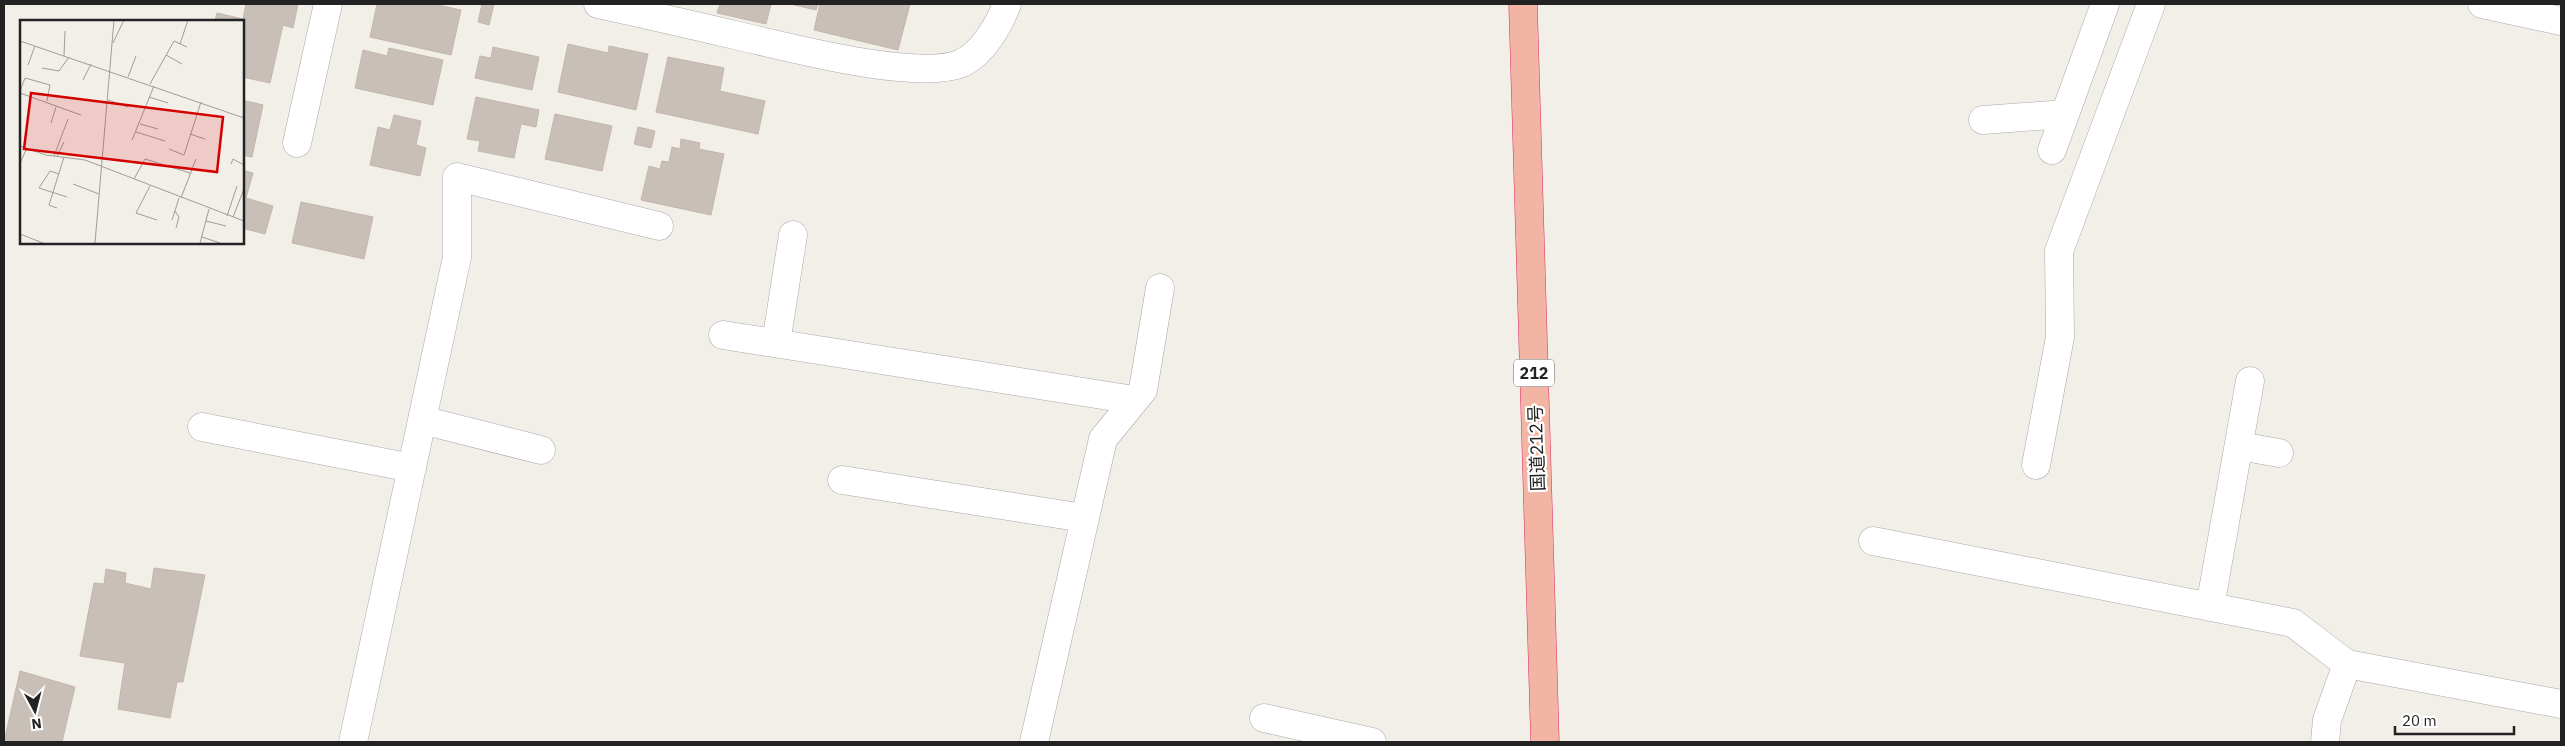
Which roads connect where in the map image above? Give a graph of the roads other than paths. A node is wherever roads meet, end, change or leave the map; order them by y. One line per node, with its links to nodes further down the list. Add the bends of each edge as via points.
1 (328, 4): 12 (street)
2 (598, 4): 3 (street, via 805,51 894,67 931,68 961,63 979,51)
3 (1007, 4)
4 (1523, 4): 38 (highway, 国道212号 / 212)
5 (2105, 4): 10 (street)
6 (2151, 4): 26 (street, via 2059,251 2060,337)
7 (2482, 4): 8 (street)
8 (2526, 8): 9 (street)
9 (2561, 21)
10 (2065, 114): 11 (street); 13 (street)
11 (1983, 120)
12 (297, 143)
13 (2052, 150)
14 (659, 226): 21 (street, via 456,177 458,257)
15 (793, 235): 18 (street)
16 (1160, 288): 20 (street, via 1143,390)
17 (723, 334): 18 (street)
18 (776, 343): 20 (street)
19 (2250, 381): 23 (street)
20 (1134, 400): 29 (street, via 1103,439)
21 (422, 420): 24 (street); 27 (street)
22 (202, 427): 27 (street)
23 (2239, 446): 25 (street); 31 (street)
24 (541, 450)
25 (2279, 453)
26 (2036, 465)
27 (412, 468): 35 (street)
28 (842, 480): 29 (street)
29 (1084, 518): 36 (street)
30 (1873, 541): 31 (street)
31 (2210, 607): 32 (street, via 2293,623)
32 (2347, 664): 33 (street); 39 (street, via 2327,720)
33 (2561, 704)
34 (1264, 718): 37 (street)
35 (353, 742)
36 (1034, 742)
37 (1372, 742)
38 (1545, 742)
39 (2325, 742)

